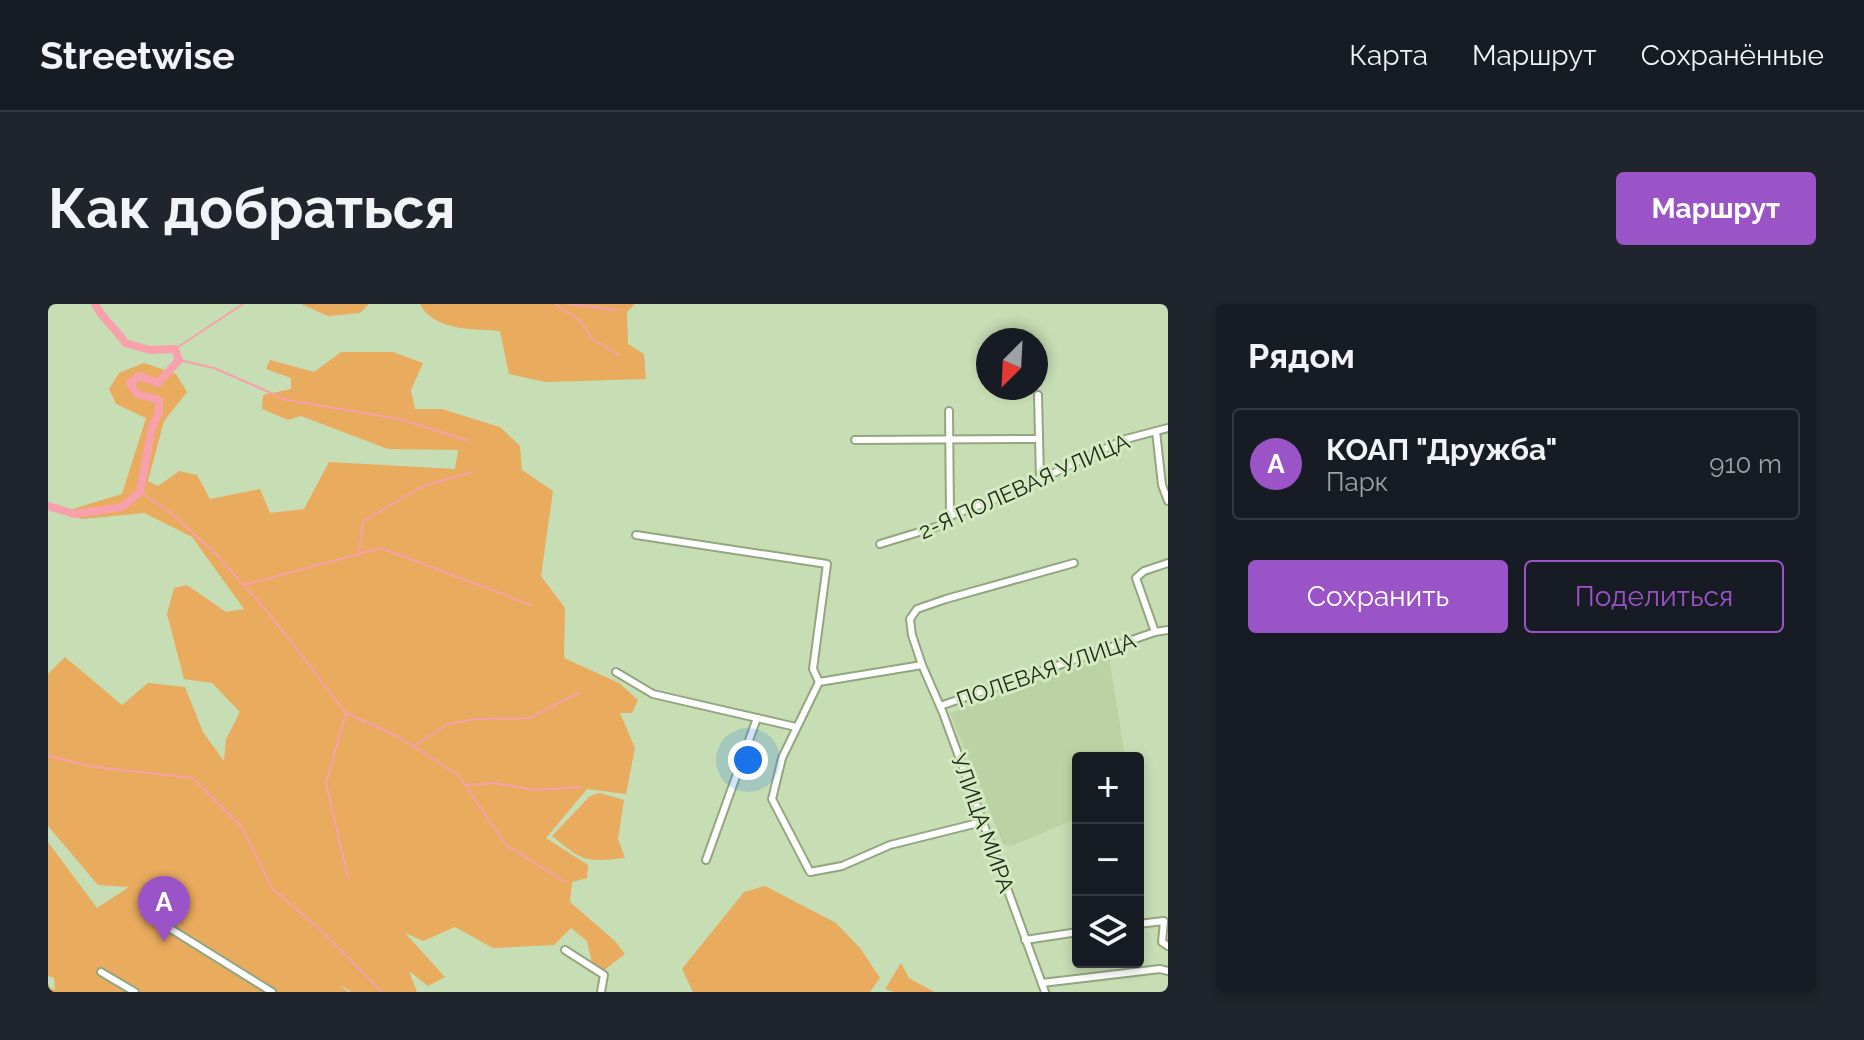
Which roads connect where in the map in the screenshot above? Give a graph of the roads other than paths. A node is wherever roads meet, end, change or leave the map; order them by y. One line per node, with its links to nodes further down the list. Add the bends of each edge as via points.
1 (1038, 400): 5 (street)
2 (949, 411): 7 (street)
3 (1168, 428): 4 (street, 2-Я ПОЛЕВАЯ УЛИЦА)
4 (1156, 431): 8 (street, 2-Я ПОЛЕВАЯ УЛИЦА, via 1126,439); 9 (street)
5 (1038, 439): 7 (street); 8 (street)
6 (855, 440): 7 (street)
7 (950, 441): 10 (street)
8 (1040, 479): 10 (street, 2-Я ПОЛЕВАЯ УЛИЦА)
9 (1168, 501)
10 (950, 516): 12 (street, 2-Я ПОЛЕВАЯ УЛИЦА, via 939,526)
11 (636, 535): 19 (street, via 827,564 813,669)
12 (880, 544)
13 (1074, 563): 17 (street, via 917,609 910,619)
14 (1168, 563): 16 (street, ПОЛЕВАЯ УЛИЦА, via 1136,578)
15 (1168, 630): 16 (street)
16 (1155, 632): 20 (street, ПОЛЕВАЯ УЛИЦА)
17 (922, 665): 19 (street); 20 (street)
18 (616, 672): 21 (street, via 653,694)
19 (819, 682): 22 (street)
20 (940, 706): 23 (street, УЛИЦА МИРА)
21 (757, 718): 22 (street); 24 (street)
22 (796, 727): 23 (street, via 772,799 810,872)
23 (982, 822): 28 (street, УЛИЦА МИРА)
24 (706, 860)
25 (158, 921): 35 (street)
26 (1144, 923): 29 (street, via 1164,921 1162,942)
27 (1072, 933): 28 (street)
28 (1025, 940): 33 (street, УЛИЦА МИРА)
29 (1168, 946)
30 (565, 950): 36 (street, via 604,975)
31 (1168, 971): 33 (street)
32 (101, 972): 34 (street)
33 (1042, 983): 37 (street, УЛИЦА МИРА)
34 (135, 992)
35 (272, 992)
36 (601, 992)
37 (1045, 992)

